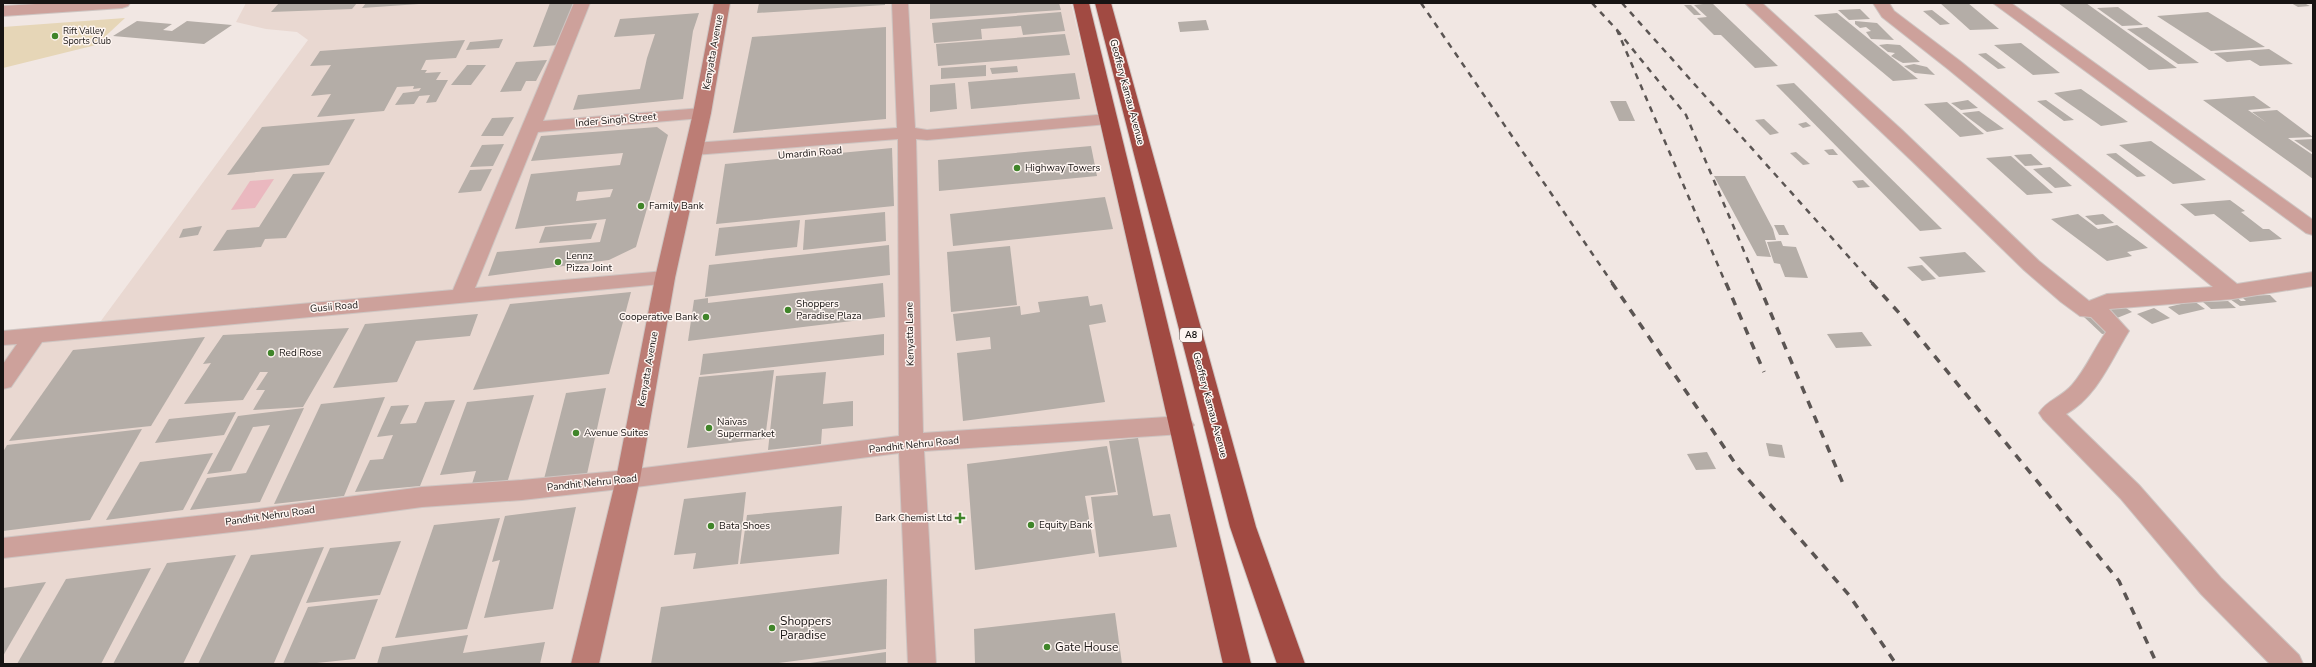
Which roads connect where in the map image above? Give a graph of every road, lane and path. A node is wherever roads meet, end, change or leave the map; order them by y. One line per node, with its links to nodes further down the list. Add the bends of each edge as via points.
1 (122, 3): 10 (street)
2 (582, 3): 14 (street)
3 (722, 3): 12 (street, Kenyatta Avenue)
4 (900, 3): 15 (street, Kenyatta Lane)
5 (1082, 3): 13 (highway)
6 (1103, 3): 33 (highway, Geoffery Kamau Avenue / A8, via 1243,527)
7 (1753, 3): 22 (street, via 2066,295 2088,311)
8 (1880, 3): 20 (street, via 1888,14)
9 (2001, 3): 17 (street)
10 (25, 6): 11 (street)
11 (3, 11)
12 (702, 113): 14 (street, Inder Singh Street); 16 (street, Kenyatta Avenue)
13 (1108, 119): 15 (street, Umardin Road); 26 (highway)
14 (531, 127): 21 (street)
15 (914, 137): 16 (street, Umardin Road); 27 (street, Kenyatta Lane)
16 (692, 157): 18 (street, Kenyatta Avenue)
17 (2313, 229)
18 (665, 278): 21 (street, Gusii Road); 28 (street, Kenyatta Avenue)
19 (2313, 279): 20 (street)
20 (2233, 292): 22 (street, via 2107,301)
21 (462, 295): 23 (street, Gusii Road)
22 (2094, 307): 34 (street, via 2118,331 2096,368 2073,399 2051,413 2130,492 2211,586)
23 (36, 335): 24 (street, Gusii Road); 25 (street)
24 (3, 338)
25 (3, 381)
26 (1182, 425): 27 (street, Pandhit Nehru Road); 32 (highway)
27 (911, 444): 28 (street, Pandhit Nehru Road); 31 (street, Kenyatta Lane)
28 (628, 479): 29 (street, Pandhit Nehru Road, via 422,497 258,519); 30 (street, Kenyatta Avenue)
29 (3, 548)
30 (585, 664)
31 (922, 664)
32 (1237, 664)
33 (1291, 664)
34 (2289, 664)

